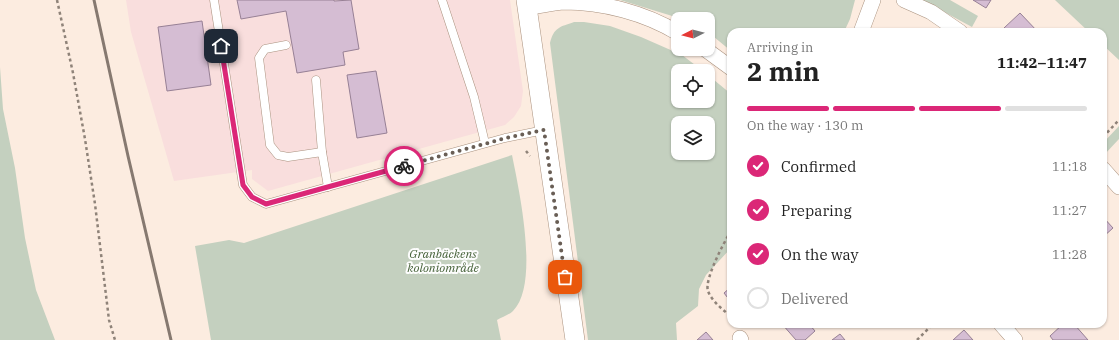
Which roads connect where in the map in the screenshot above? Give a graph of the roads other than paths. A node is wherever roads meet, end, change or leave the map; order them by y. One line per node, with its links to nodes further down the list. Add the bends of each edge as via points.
1 (214, 0): 17 (lane, via 243,185 252,197 266,204)
2 (442, 0): 14 (lane, via 474,97)
3 (873, 0): 7 (street)
4 (904, 0): 8 (street, via 931,12)
5 (527, 4): 6 (street, via 564,2 614,7 663,23); 13 (street)
6 (671, 28)
7 (862, 28)
8 (954, 28)
9 (286, 44): 15 (lane, via 265,49 260,58 270,145 278,155 288,157)
10 (715, 56): 11 (street)
11 (727, 65)
12 (316, 80): 15 (lane)
13 (544, 130): 14 (lane); 20 (street)
14 (485, 143): 17 (lane)
15 (322, 152): 17 (lane)
16 (1107, 174): 18 (street)
17 (328, 187)
18 (1119, 187)
19 (1004, 328): 21 (street)
20 (574, 340)
21 (1015, 340)

